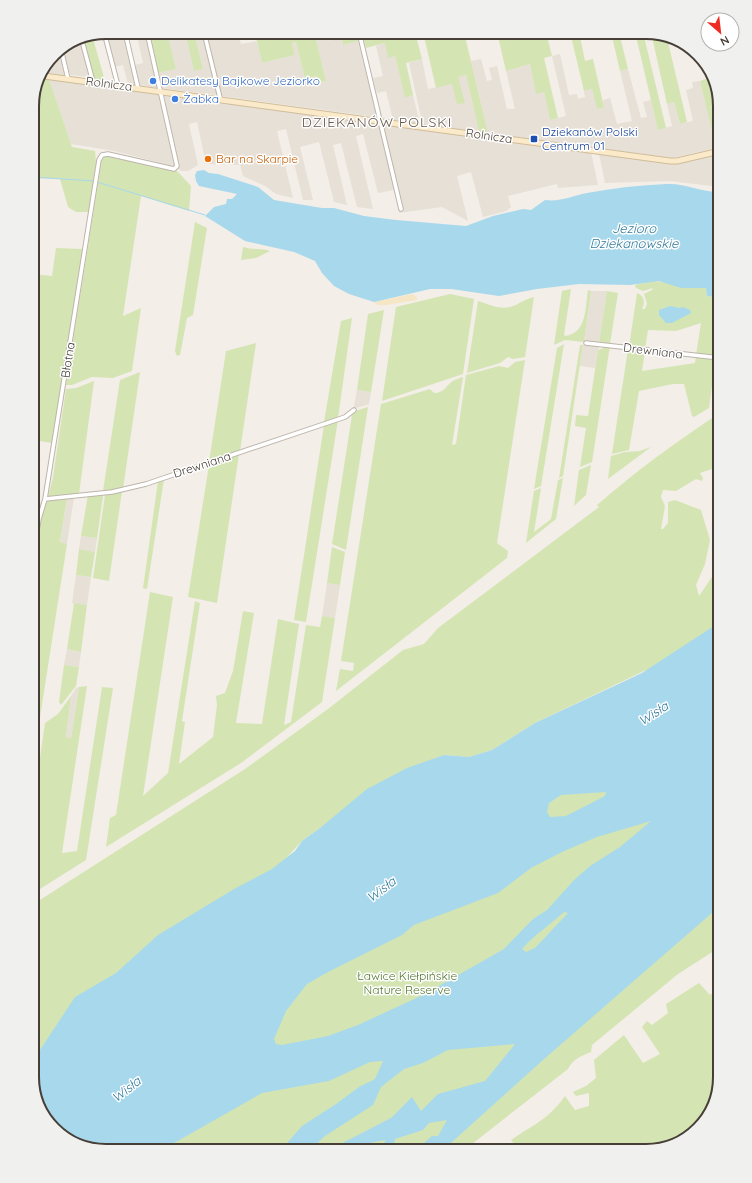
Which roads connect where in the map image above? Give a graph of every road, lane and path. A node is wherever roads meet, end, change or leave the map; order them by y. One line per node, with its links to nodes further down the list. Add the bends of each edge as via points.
1 (106, 39): 11 (street)
2 (127, 39): 12 (street)
3 (149, 39): 13 (street)
4 (206, 39): 14 (street)
5 (361, 39): 15 (street)
6 (83, 43): 10 (street)
7 (63, 56): 9 (street)
8 (47, 74): 9 (street, Rolnicza)
9 (68, 79): 10 (street, Rolnicza)
10 (93, 82): 11 (street, Rolnicza)
11 (116, 85): 12 (street, Rolnicza)
12 (138, 88): 13 (street, Rolnicza)
13 (161, 91): 14 (street, Rolnicza); 21 (street, Błotna, via 176,168 108,154 102,155 99,160)
14 (220, 98): 15 (street, Rolnicza)
15 (380, 120): 16 (street, Rolnicza, via 670,161); 17 (street)
16 (713, 153)
17 (401, 209)
18 (586, 343): 19 (street, Drewniana)
19 (713, 357)
20 (354, 410): 21 (street, Drewniana, via 345,417 152,482 112,492)
21 (45, 499): 22 (street, Błotna)
22 (39, 519)

